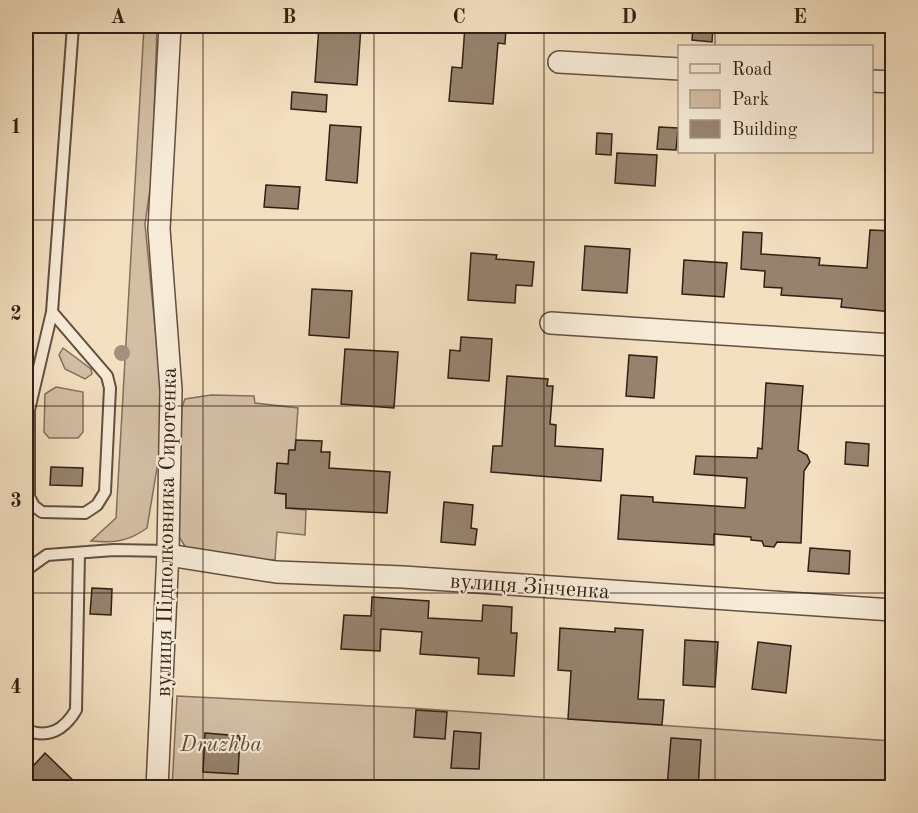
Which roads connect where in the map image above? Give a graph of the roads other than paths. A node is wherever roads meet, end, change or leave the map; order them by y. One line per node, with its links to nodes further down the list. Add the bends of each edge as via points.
1 (73, 26): 7 (lane)
2 (170, 26): 11 (street, вулиця Підполковника Сиротенка, via 159,230 171,390)
3 (559, 62): 4 (street)
4 (678, 69)
5 (873, 81): 6 (street)
6 (892, 82)
7 (52, 312): 7 (lane, via 29,410 28,497 42,512 85,513 97,505 105,492 110,388 107,376)
8 (551, 323): 9 (street)
9 (892, 345)
10 (79, 553): 11 (lane); 12 (lane, via 47,555); 14 (lane, via 76,710 66,725 54,733)
11 (168, 553): 13 (street, вулиця Зінченка, via 276,572); 15 (street, вулиця Підполковника Сиротенка)
12 (26, 570)
13 (892, 610)
14 (26, 730)
15 (157, 788)

